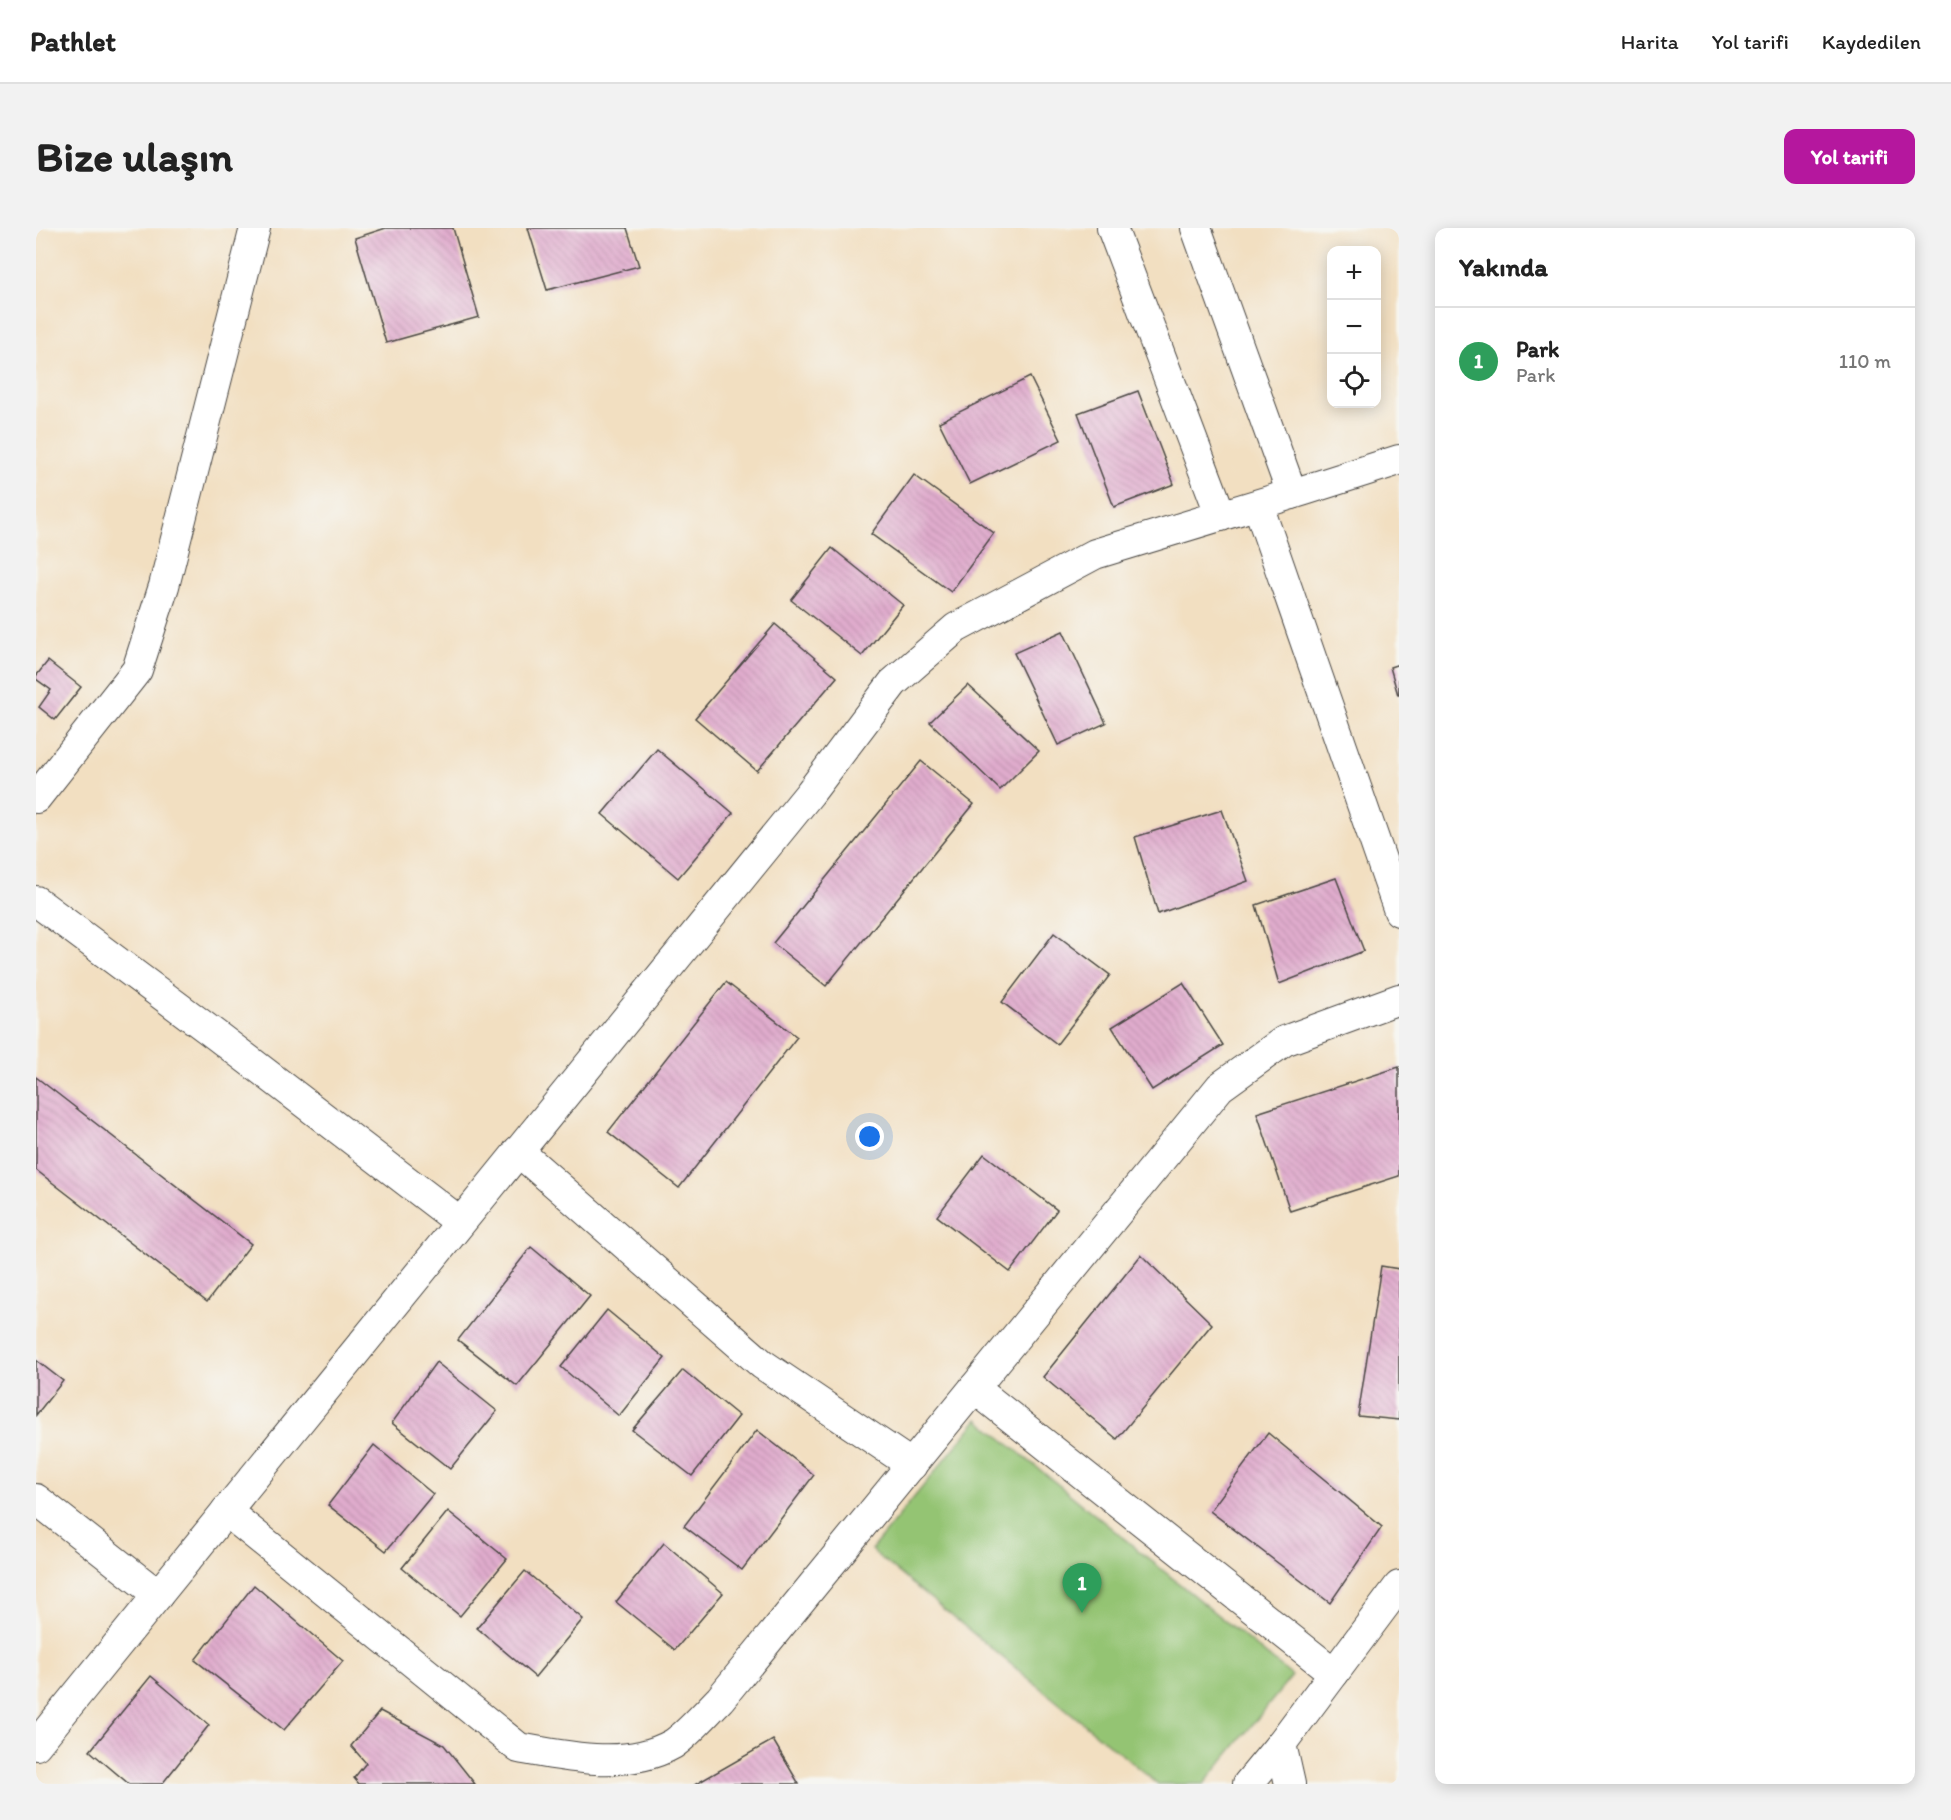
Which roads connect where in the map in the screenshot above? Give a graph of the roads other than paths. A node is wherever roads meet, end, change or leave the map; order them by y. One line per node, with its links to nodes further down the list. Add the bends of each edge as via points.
1 (255, 228): 8 (street, via 164,586 137,670)
2 (1112, 228): 7 (street)
3 (1197, 228): 5 (street)
4 (1399, 460): 5 (street)
5 (1292, 494): 6 (street)
6 (1258, 505): 7 (street); 10 (street)
7 (1221, 516): 12 (street, via 1095,554 956,628 893,683 810,793)
8 (36, 798)
9 (36, 901): 13 (street)
10 (1399, 911)
11 (1399, 999): 14 (street, via 1284,1041 1220,1088)
12 (518, 1151): 13 (street); 15 (street, via 762,1364)
13 (460, 1222): 17 (street)
14 (974, 1388): 15 (street); 20 (street)
15 (912, 1465): 17 (street, via 720,1700 674,1743 637,1758 575,1758 519,1748)
16 (36, 1499): 19 (street)
17 (226, 1510): 19 (street)
18 (1399, 1586): 20 (street)
19 (158, 1595): 22 (street)
20 (1334, 1673): 21 (street)
21 (1281, 1744): 23 (street); 24 (street)
22 (36, 1745)
23 (1248, 1784)
24 (1290, 1784)

